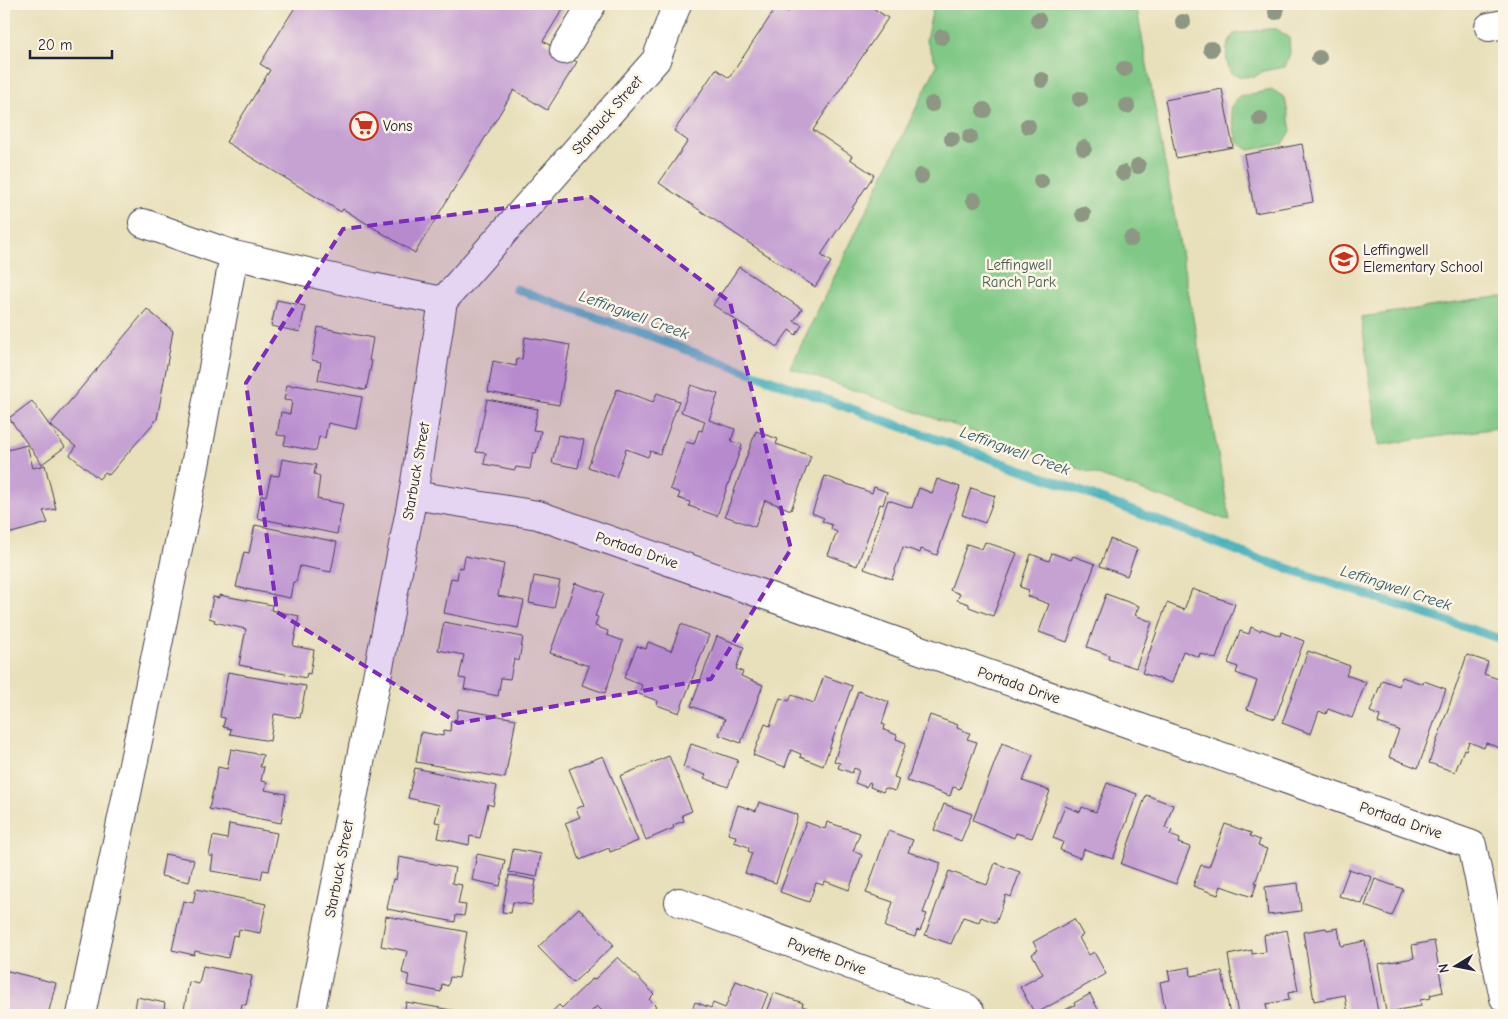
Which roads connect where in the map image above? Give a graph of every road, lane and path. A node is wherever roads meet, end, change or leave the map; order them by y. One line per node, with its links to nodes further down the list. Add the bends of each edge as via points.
1 (592, 4): 3 (street)
2 (677, 4): 6 (street, Starbuck Street, via 656,60)
3 (564, 50)
4 (143, 223): 5 (street)
5 (234, 255): 6 (street); 10 (street, via 194,471)
6 (444, 301): 7 (street, Starbuck Street)
7 (413, 495): 9 (street, Portada Drive, via 538,515 1472,846); 11 (street, Starbuck Street)
8 (679, 902): 12 (street, Payette Drive, via 967,1008)
9 (1504, 998)
10 (81, 1015)
11 (310, 1015)
12 (972, 1015)

